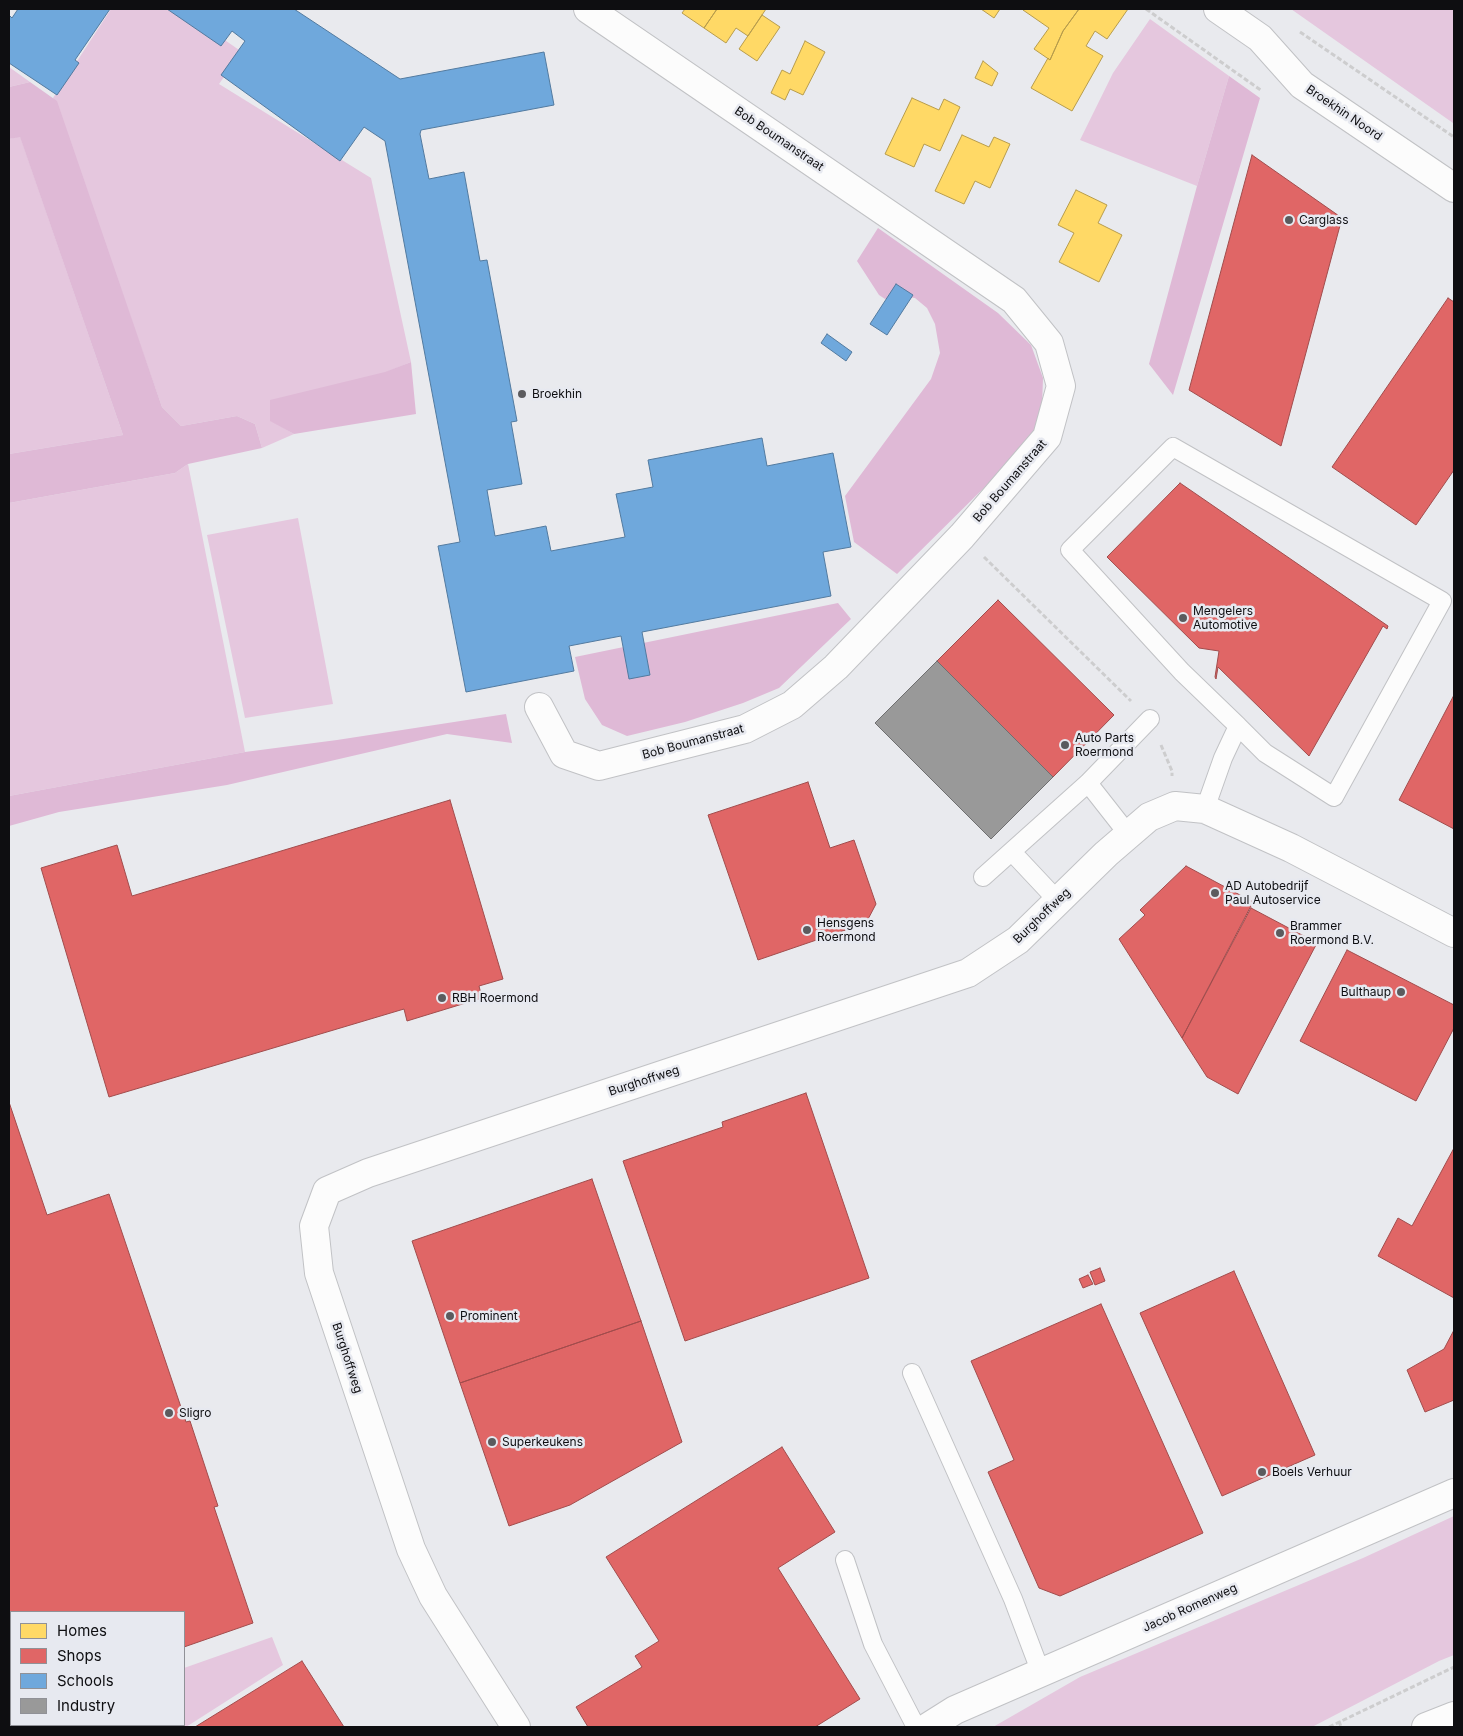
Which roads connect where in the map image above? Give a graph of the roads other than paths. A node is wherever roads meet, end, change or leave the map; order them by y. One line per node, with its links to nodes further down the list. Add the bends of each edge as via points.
1 (588, 9): 4 (street, Bob Boumanstraat, via 1014,300 1048,343 1061,386 1047,437 962,536 836,666 792,706 745,730 599,766 564,754)
2 (1218, 9): 3 (street, Broekhin Noord, via 1260,38 1302,85)
3 (1454, 188)
4 (539, 707)
5 (1150, 719): 7 (lane)
6 (1238, 726): 6 (lane, via 1182,672 1070,550 1173,447 1442,601 1334,797 1265,753); 8 (lane)
7 (1088, 783): 9 (lane); 10 (lane)
8 (1205, 809): 9 (street, Burghoffweg, via 1176,806 1149,817); 13 (street, Burghoffweg, via 1291,848)
9 (1128, 834): 12 (street, Burghoffweg)
10 (1012, 852): 11 (lane); 12 (lane)
11 (983, 877)
12 (1058, 901): 19 (street, Burghoffweg, via 1018,940 968,973 368,1173 327,1192 314,1226 319,1273 411,1549 433,1596)
13 (1454, 933)
14 (912, 1373): 17 (lane, via 1013,1599)
15 (1454, 1493): 17 (street, Jacob Romenweg)
16 (845, 1560): 20 (lane, via 873,1644)
17 (1041, 1673): 21 (street, Jacob Romenweg, via 955,1710)
18 (1454, 1716): 22 (street)
19 (516, 1727)
20 (916, 1727)
21 (928, 1727)
22 (1426, 1727)

